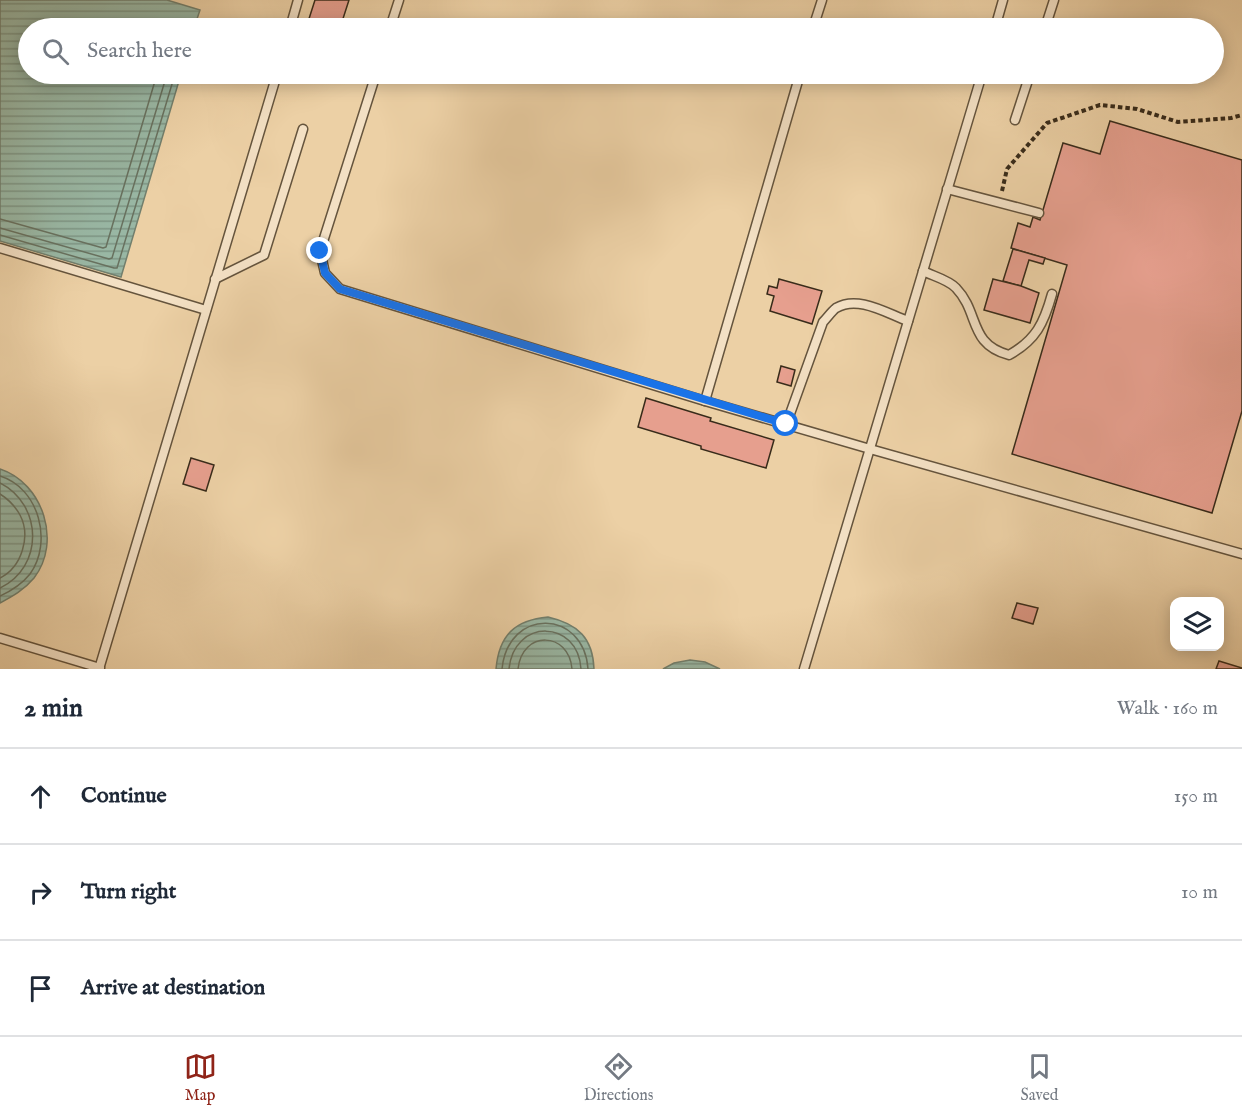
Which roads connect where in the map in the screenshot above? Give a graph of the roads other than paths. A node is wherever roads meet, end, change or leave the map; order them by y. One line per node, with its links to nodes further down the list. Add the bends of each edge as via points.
1 (298, 0): 6 (lane)
2 (399, 0): 7 (lane)
3 (822, 0): 8 (lane)
4 (1004, 0): 9 (lane)
5 (1054, 0): 10 (lane)
6 (293, 18)
7 (393, 18)
8 (816, 18)
9 (998, 18)
10 (1048, 18)
11 (273, 84): 22 (lane)
12 (373, 84): 26 (lane, via 320,251 325,273 340,289)
13 (797, 84): 26 (lane)
14 (979, 84): 18 (lane)
15 (1027, 84): 16 (lane)
16 (1015, 120)
17 (303, 129): 22 (lane, via 264,255)
18 (947, 189): 19 (lane); 21 (lane)
19 (1040, 213)
20 (0, 248): 24 (lane)
21 (923, 271): 23 (lane, via 954,286 965,299 981,339 1009,355 1024,347 1042,326); 25 (lane)
22 (215, 279): 24 (lane)
23 (1052, 294)
24 (206, 309): 31 (lane)
25 (908, 321): 27 (lane, via 865,304 849,303 834,309 823,322); 28 (lane)
26 (705, 401): 27 (lane)
27 (786, 424): 28 (lane)
28 (870, 449): 29 (lane); 32 (lane)
29 (1242, 554)
30 (0, 638): 31 (lane)
31 (100, 669)
32 (804, 669)

